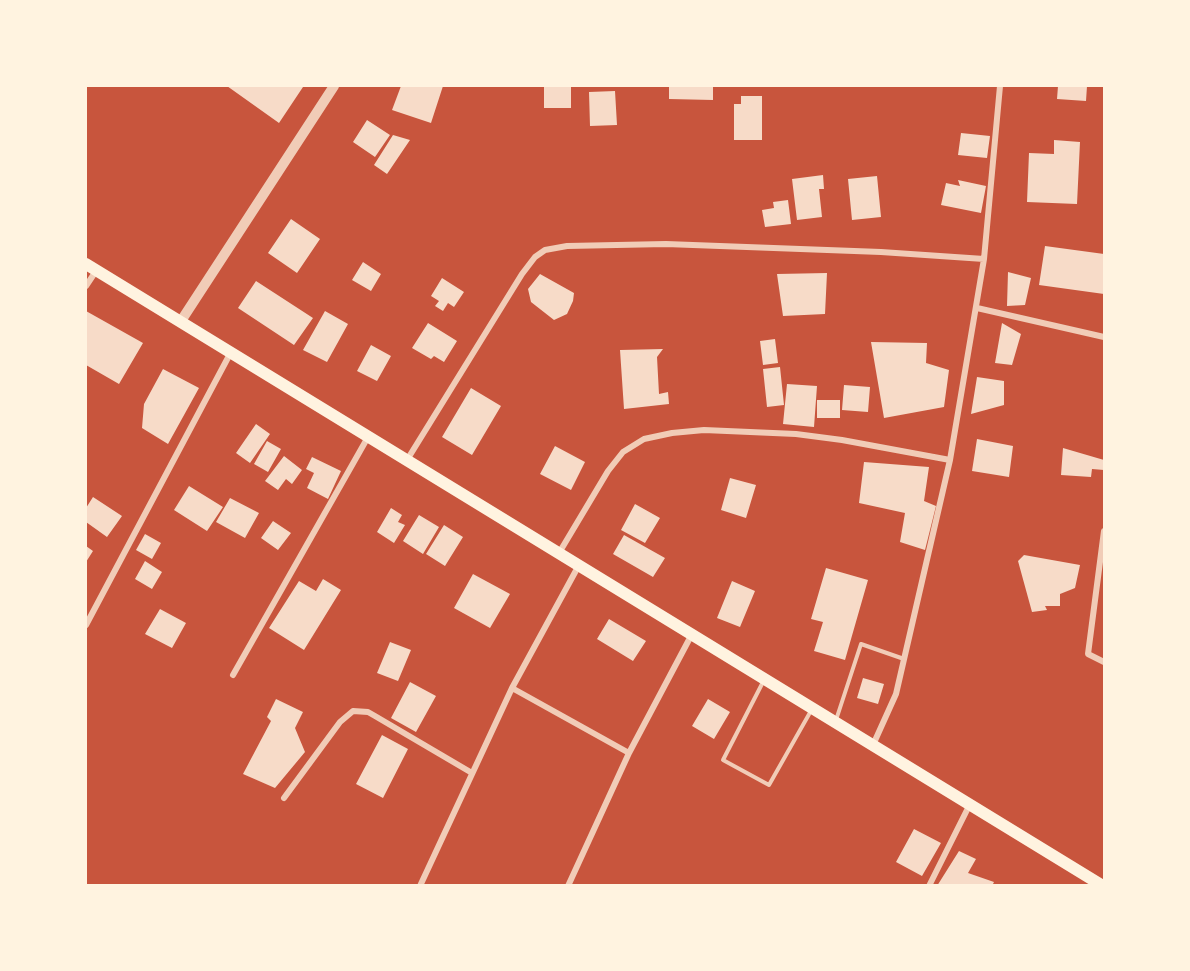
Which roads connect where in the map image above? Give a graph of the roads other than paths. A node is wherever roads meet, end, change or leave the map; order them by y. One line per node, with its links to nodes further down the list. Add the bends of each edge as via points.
1 (334, 86): 7 (street)
2 (1000, 86): 3 (street)
3 (984, 259): 6 (street); 11 (street, via 666,244 545,250 522,273)
4 (91, 267): 5 (street); 7 (main road)
5 (86, 286)
6 (977, 308): 8 (street); 12 (street)
7 (181, 321): 9 (main road)
8 (1104, 338)
9 (231, 352): 10 (main road); 16 (street)
10 (368, 437): 11 (main road); 20 (street)
11 (407, 460): 14 (main road)
12 (950, 460): 14 (street, via 786,433 704,430 644,439 623,452 608,471); 18 (street)
13 (1104, 531): 19 (street, via 1088,654)
14 (559, 553): 15 (main road)
15 (579, 565): 17 (main road); 22 (street)
16 (86, 625)
17 (692, 634): 21 (main road); 26 (street)
18 (904, 659): 24 (lane, via 861,644); 25 (street, via 896,694)
19 (1104, 662)
20 (233, 675)
21 (764, 679): 23 (main road); 23 (lane, via 723,760 769,786)
22 (512, 688): 26 (street); 27 (street)
23 (812, 708): 24 (main road)
24 (835, 723): 25 (main road)
25 (872, 746): 29 (main road)
26 (629, 753): 31 (street)
27 (472, 773): 28 (street, via 368,712 353,711 340,722); 30 (street)
28 (284, 798)
29 (970, 804): 32 (street); 33 (main road)
30 (420, 885)
31 (568, 885)
32 (929, 885)
33 (1103, 885)

